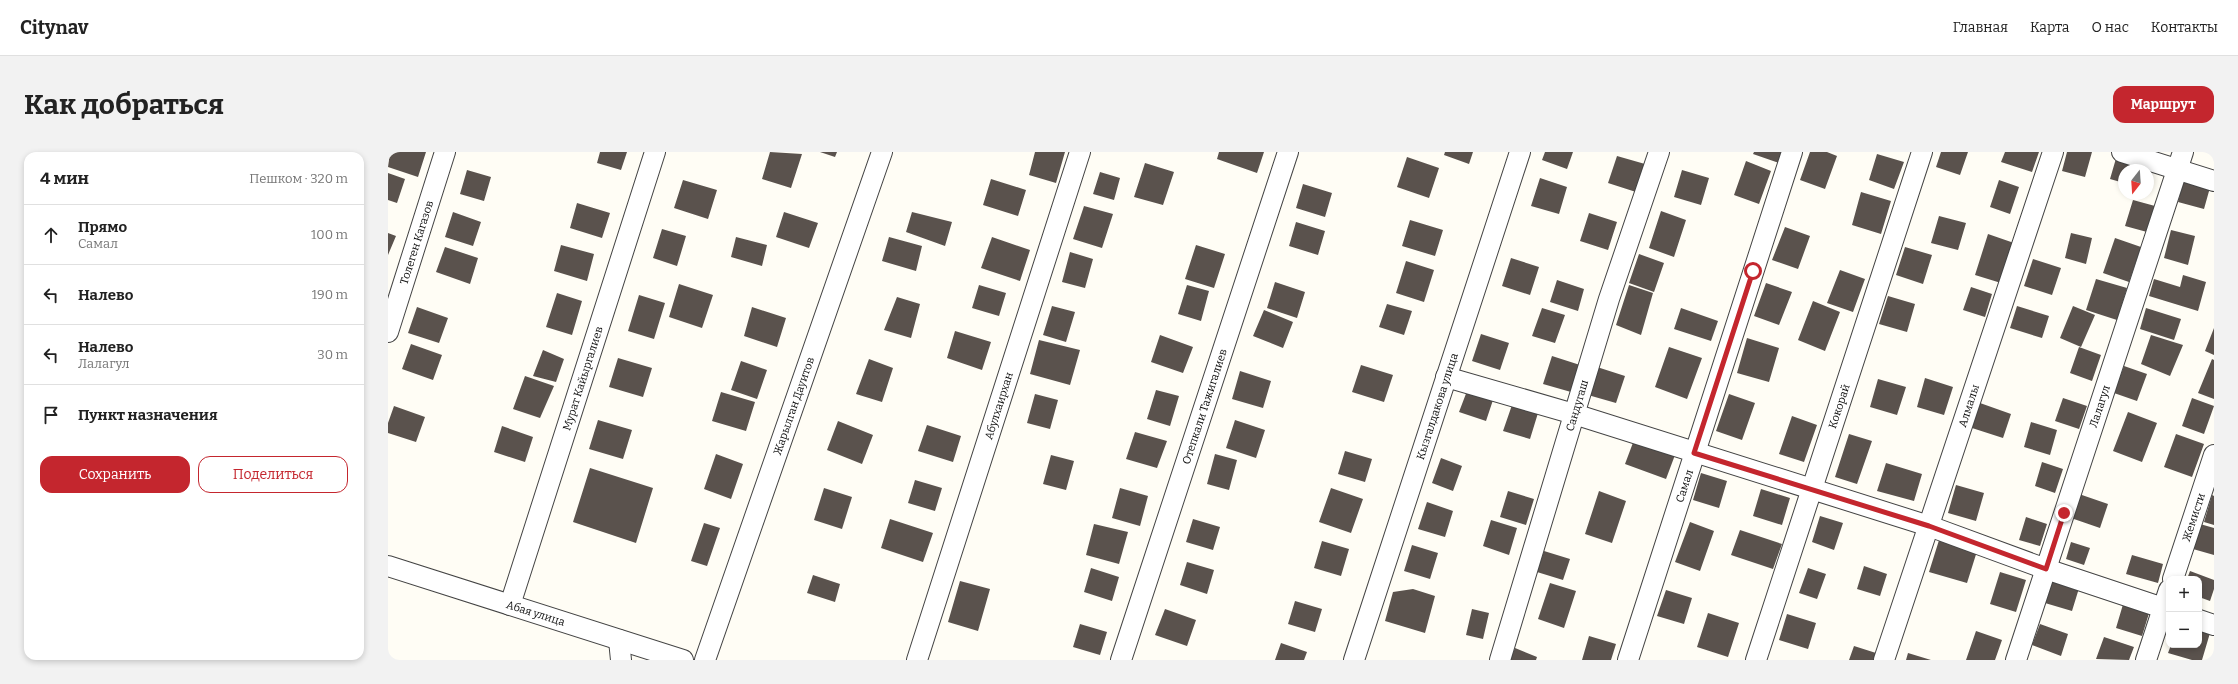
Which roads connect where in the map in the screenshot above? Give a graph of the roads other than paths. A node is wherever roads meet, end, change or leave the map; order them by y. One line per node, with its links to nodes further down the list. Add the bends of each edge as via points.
1 (445, 152): 14 (street, Толеген Кагазов)
2 (654, 152): 24 (street, Мурат Кайыргалиев)
3 (882, 152): 31 (street, Жарылган Дауитов)
4 (1080, 152): 32 (street, Абулхаирхан)
5 (1288, 152): 33 (street, Отепкали Тажигалиев)
6 (1520, 152): 15 (street, Кызгалдакова улица)
7 (1659, 152): 16 (street, Сандугаш, via 1609,299)
8 (1792, 152): 17 (street, Самал)
9 (1922, 152): 19 (street, Кокорай)
10 (2053, 152): 20 (street, Алмалы)
11 (2122, 152): 12 (street)
12 (2180, 160): 13 (street); 22 (street, Лалагул)
13 (2214, 181)
14 (388, 332)
15 (1446, 377): 16 (street); 34 (street, Кызгалдакова улица)
16 (1574, 414): 17 (street); 35 (street, Сандугаш)
17 (1694, 453): 19 (street); 36 (street, Самал)
18 (2214, 455): 23 (street, Жемисти)
19 (1812, 489): 20 (street); 37 (street, Кокорай)
20 (1929, 526): 22 (street); 38 (street, Алмалы)
21 (388, 566): 24 (street, Абая улица)
22 (2046, 569): 25 (street); 39 (street, Лалагул)
23 (2174, 576)
24 (510, 605): 28 (street, Абая улица)
25 (2166, 610): 40 (street)
26 (2202, 621): 27 (street)
27 (2214, 625)
28 (619, 640): 29 (street); 30 (street, Абая улица)
29 (621, 660)
30 (683, 660)
31 (705, 660)
32 (917, 660)
33 (1121, 660)
34 (1354, 660)
35 (1500, 660)
36 (1628, 660)
37 (1756, 660)
38 (1884, 660)
39 (2016, 660)
40 (2146, 660)

